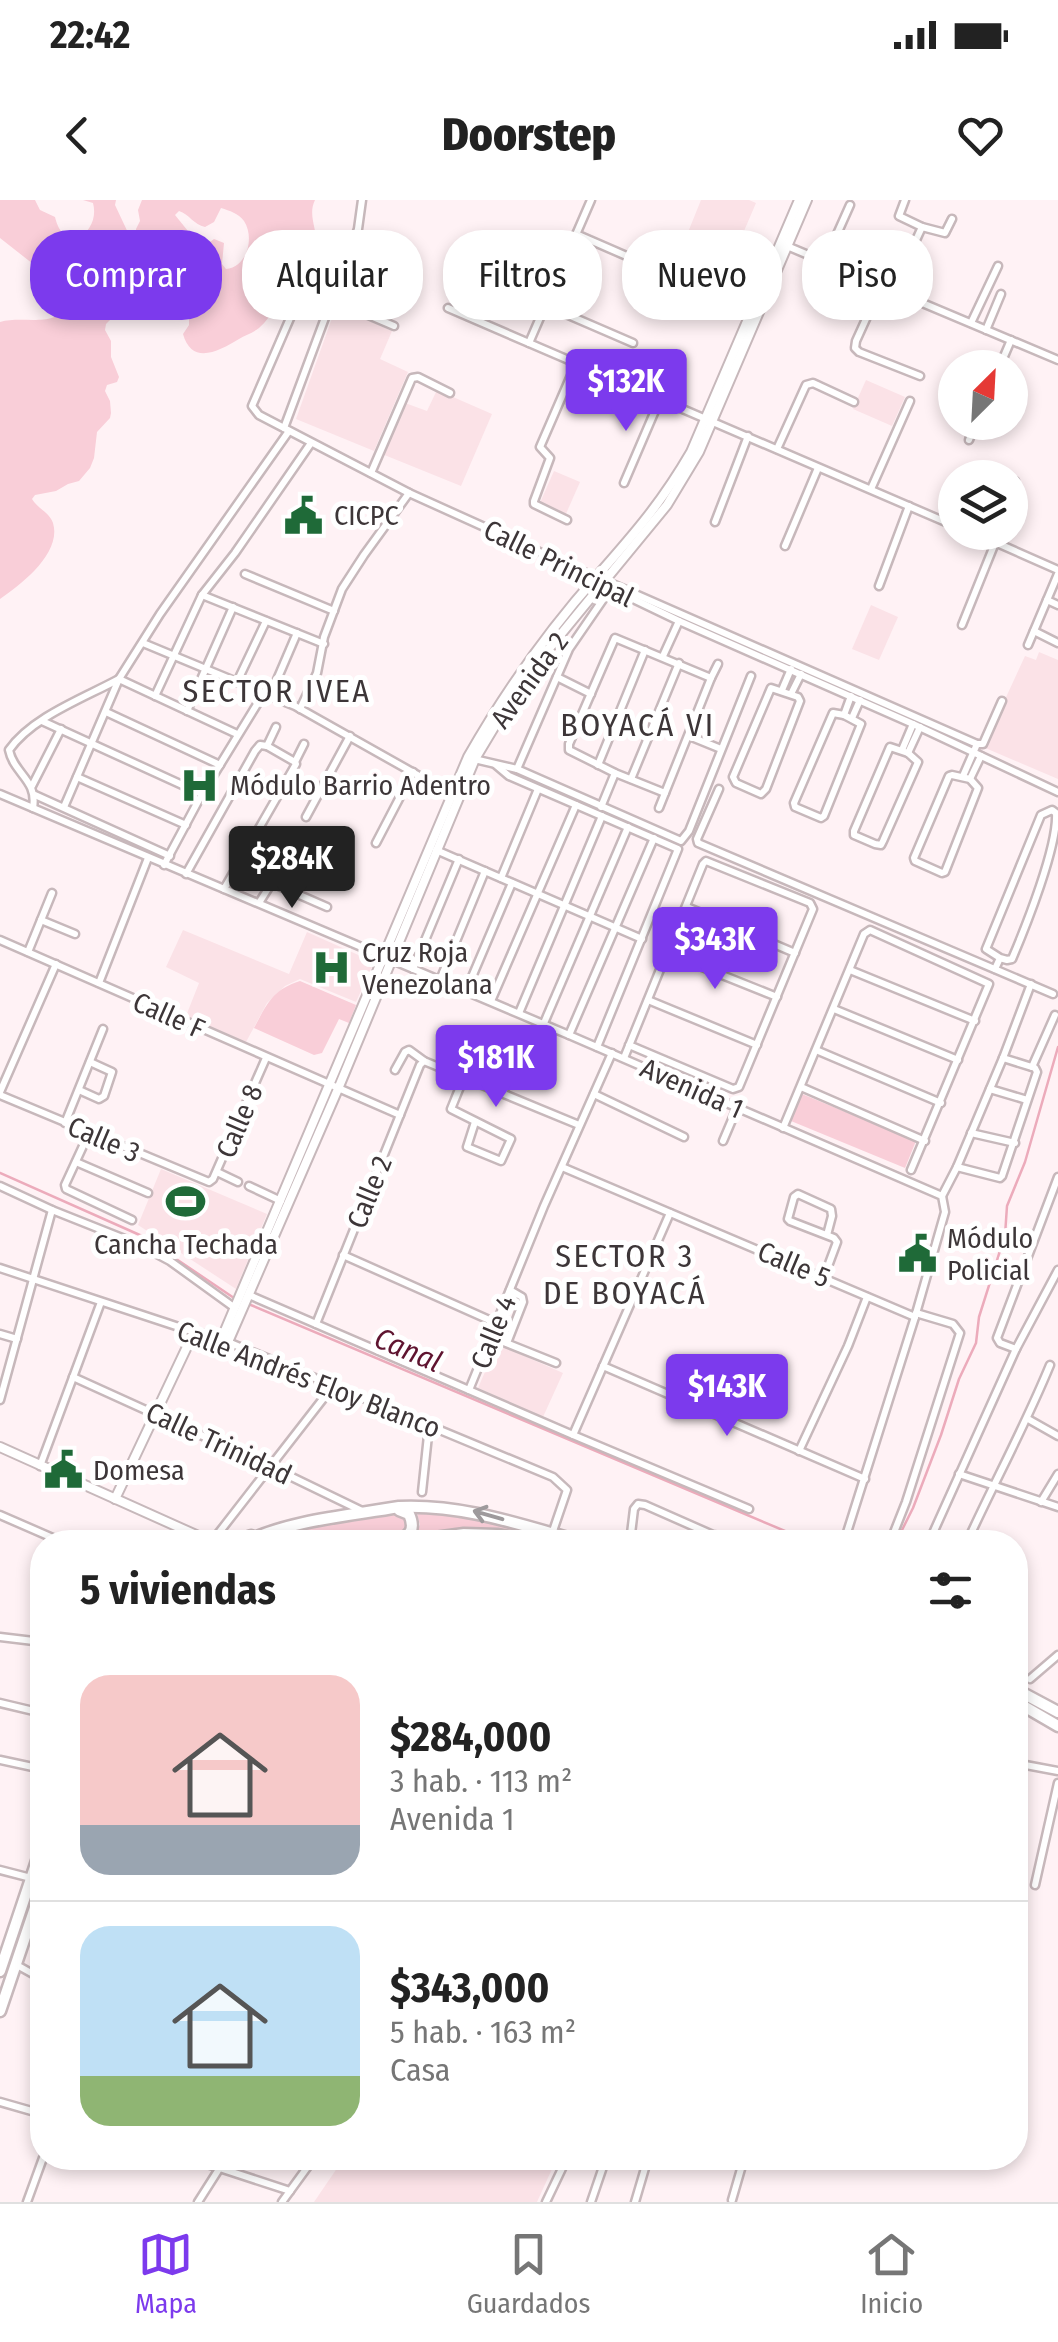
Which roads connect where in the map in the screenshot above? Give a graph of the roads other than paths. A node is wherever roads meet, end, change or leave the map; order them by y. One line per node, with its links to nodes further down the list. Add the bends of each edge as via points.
1 (362, 200): 8 (street)
2 (803, 200): 12 (street, Avenida 2)
3 (904, 200): 7 (street, via 900,216)
4 (587, 201): 9 (street)
5 (850, 205): 10 (street)
6 (952, 220): 7 (street, via 941,234)
7 (922, 227): 11 (street)
8 (358, 230)
9 (577, 230)
10 (839, 230)
11 (921, 230)
12 (783, 244): 13 (street); 38 (street, Avenida 2)
13 (802, 252)
14 (998, 266): 24 (street)
15 (1002, 294): 26 (street)
16 (933, 307): 24 (street)
17 (289, 320): 39 (street, Calle Principal, via 252,406)
18 (326, 320): 39 (street)
19 (380, 320): 25 (street)
20 (475, 320): 29 (street)
21 (539, 320): 29 (street)
22 (580, 320): 28 (street)
23 (866, 320): 33 (street, via 855,348)
24 (971, 323): 26 (street)
25 (394, 326)
26 (986, 330): 27 (street)
27 (1011, 340): 30 (street); 31 (street)
28 (633, 343)
29 (529, 344): 32 (street)
30 (1007, 350)
31 (1058, 360)
32 (576, 364): 35 (street); 50 (street, via 540,448 550,458 534,501)
33 (920, 376)
34 (450, 392): 44 (street, via 412,378)
35 (660, 400): 38 (street); 45 (street)
36 (910, 401): 46 (street)
37 (854, 402): 42 (street, via 806,385)
38 (708, 420): 40 (street); 57 (street, Avenida 2, via 676,492)
39 (286, 430): 41 (street, Calle Principal); 70 (street)
40 (748, 436): 42 (street); 51 (street)
41 (311, 443): 44 (street, Calle Principal); 59 (street)
42 (777, 448): 43 (street)
43 (818, 468): 46 (street); 52 (street)
44 (371, 473): 47 (street, Calle Principal)
45 (624, 483)
46 (872, 489): 48 (street)
47 (410, 493): 57 (street, Calle Principal); 63 (street, via 342,589)
48 (909, 506): 49 (street); 58 (street)
49 (938, 519)
50 (566, 520)
51 (715, 522)
52 (785, 546)
53 (987, 550): 66 (street)
54 (1015, 550): 55 (street)
55 (1058, 572): 60 (street)
56 (244, 574): 63 (street)
57 (601, 581): 65 (street, Calle Principal); 82 (street); 108 (street); 110 (street, Avenida 2)
58 (879, 586)
59 (202, 595): 62 (street); 74 (street)
60 (1048, 600): 61 (street); 67 (street)
61 (1058, 605)
62 (233, 607): 64 (street); 78 (street)
63 (334, 611): 71 (street)
64 (266, 621): 68 (street); 85 (street)
65 (679, 621): 75 (street); 79 (street, Calle Principal)
66 (962, 625)
67 (1034, 631): 69 (street); 72 (street)
68 (297, 633): 71 (street); 87 (street)
69 (1058, 643)
70 (143, 644): 74 (street); 84 (street)
71 (324, 644): 93 (street)
72 (1028, 645)
73 (646, 650): 75 (street); 88 (street, via 613,640); 114 (street)
74 (173, 656): 78 (street); 90 (street)
75 (663, 656): 76 (street)
76 (679, 663): 83 (street); 120 (street)
77 (718, 664): 83 (street)
78 (206, 669): 85 (street); 94 (street)
79 (791, 669): 80 (street, Calle Principal); 86 (street)
80 (800, 674): 89 (street); 91 (street, Calle Principal)
81 (751, 676): 107 (street)
82 (557, 677): 88 (street); 115 (street)
83 (712, 678): 103 (street)
84 (119, 679): 90 (street); 95 (street); 97 (street)
85 (237, 682): 87 (street)
86 (782, 690): 89 (street); 89 (street, via 771,688 733,777 761,794 800,701)
87 (267, 694): 93 (street); 101 (street)
88 (592, 694): 114 (street, via 569,750)
89 (791, 694)
90 (155, 696): 94 (street)
91 (856, 698): 96 (street); 98 (street, Calle Principal)
92 (1002, 702): 108 (street)
93 (300, 709): 102 (street)
94 (187, 711): 101 (street)
95 (106, 712): 104 (street); 112 (street)
96 (848, 716): 96 (street, via 860,724 824,816 794,807 832,715)
97 (41, 720): 100 (street); 123 (street, via 9,750)
98 (916, 725): 108 (street, Calle Principal); 109 (street)
99 (276, 727): 106 (street)
100 (61, 729): 104 (street); 123 (street)
101 (238, 734): 112 (street)
102 (350, 736): 116 (street); 135 (street)
103 (690, 736): 107 (street); 124 (street)
104 (93, 743): 119 (street); 127 (street)
105 (304, 744): 111 (street)
106 (267, 746): 111 (street); 147 (street, via 255,751)
107 (721, 749): 134 (street, via 681,841)
108 (977, 750): 118 (street); 125 (street, Calle Principal)
109 (905, 752): 109 (street, via 890,747 854,835 883,842 918,762)
110 (472, 758): 113 (street); 128 (street, Avenida 2)
111 (295, 762): 151 (street)
112 (220, 765): 127 (street)
113 (496, 765): 115 (street); 121 (street)
114 (598, 765): 117 (street)
115 (517, 769): 134 (street)
116 (413, 772): 128 (street); 139 (street)
117 (615, 772): 120 (street); 134 (street)
118 (966, 777): 118 (street, via 949,776 915,854 914,861 942,873 978,788)
119 (78, 778): 131 (street); 136 (street)
120 (631, 779): 124 (street)
121 (538, 789): 129 (street); 148 (street)
122 (719, 789): 171 (street, via 698,843)
123 (33, 791): 130 (street); 131 (street)
124 (666, 793): 132 (street)
125 (1058, 793): 133 (street)
126 (0, 794): 130 (street, Avenida 1)
127 (202, 794): 136 (street)
128 (456, 796): 140 (street, Avenida 2)
129 (576, 805): 134 (street); 153 (street)
130 (33, 808): 142 (street, Avenida 1)
131 (64, 808): 141 (street)
132 (658, 808)
133 (1052, 810): 168 (street, via 1058,822 1052,851 1012,959); 168 (street, via 1041,815 986,949)
134 (602, 812): 137 (street); 155 (street)
135 (306, 818)
136 (186, 825): 141 (street)
137 (628, 827): 138 (street); 158 (street)
138 (654, 838): 160 (street); 162 (street, via 678,849)
139 (376, 843)
140 (433, 849): 143 (street); 167 (street, Avenida 2)
141 (170, 856): 144 (street)
142 (148, 858): 144 (street, Avenida 1); 174 (street)
143 (459, 860): 145 (street); 170 (street)
144 (164, 865): 147 (street, Avenida 1)
145 (485, 871): 148 (street); 173 (street)
146 (346, 872): 149 (street, via 293,849)
147 (186, 874): 151 (street, Avenida 1)
148 (501, 878): 150 (street)
149 (272, 883): 154 (street); 156 (street)
150 (512, 883): 153 (street); 176 (street)
151 (224, 889): 154 (street, Avenida 1)
152 (52, 893): 159 (street)
153 (538, 894): 155 (street); 180 (street)
154 (260, 903): 167 (street, Avenida 1)
155 (564, 906): 158 (street); 182 (street)
156 (327, 907)
157 (686, 907): 165 (street); 165 (street, via 706,861 810,903); 166 (street)
158 (590, 916): 160 (street); 185 (street)
159 (41, 920): 161 (street); 164 (street)
160 (615, 928): 162 (street); 187 (street)
161 (75, 934)
162 (642, 939): 190 (street)
163 (0, 940): 164 (street, Calle F)
164 (28, 952): 169 (street, Calle F)
165 (795, 953): 178 (street)
166 (667, 954): 178 (street); 179 (street)
167 (387, 958): 170 (street, Avenida 1); 203 (street, Avenida 2)
168 (1000, 958): 171 (street)
169 (56, 964): 174 (street, Calle F); 208 (street)
170 (413, 968): 173 (street, Avenida 1)
171 (995, 969): 175 (street)
172 (850, 970): 181 (street); 184 (street); 184 (street, via 870,930 987,981)
173 (440, 980): 176 (street, Avenida 1)
174 (99, 983): 193 (street, Calle F)
175 (1031, 984): 177 (street); 195 (street)
176 (466, 991): 180 (street, Avenida 1)
177 (1053, 994)
178 (776, 997): 189 (street)
179 (648, 1000): 188 (street); 189 (street)
180 (491, 1001): 182 (street, Avenida 1)
181 (834, 1009): 191 (street); 196 (street)
182 (518, 1013): 185 (street, Avenida 1)
183 (1055, 1015): 200 (street)
184 (974, 1021): 196 (street)
185 (544, 1024): 187 (street, Avenida 1)
186 (103, 1029): 198 (street)
187 (569, 1034): 190 (street, Avenida 1)
188 (629, 1045): 189 (street, via 736,1089); 194 (street)
189 (758, 1045)
190 (597, 1046): 192 (street, Avenida 1)
191 (816, 1050): 204 (street); 211 (street)
192 (612, 1053): 194 (street, Avenida 1); 209 (street, Calle 4)
193 (266, 1058): 203 (street, Calle F); 228 (street, Calle 8)
194 (624, 1058): 212 (street, Avenida 1)
195 (1003, 1058): 200 (street); 206 (street)
196 (958, 1060): 211 (street)
197 (424, 1061): 201 (street, via 408,1050); 202 (street); 213 (street, Calle 2)
198 (90, 1062): 205 (street); 205 (street, via 112,1072 104,1096)
199 (514, 1066): 207 (street)
200 (1032, 1067): 210 (street, via 1037,1072)
201 (396, 1070)
202 (464, 1077): 207 (street); 214 (street, via 451,1109)
203 (334, 1087): 213 (street, Calle F); 236 (street, Avenida 2); 247 (street, Avenida 2)
204 (801, 1087): 217 (street); 222 (street)
205 (79, 1090): 215 (street)
206 (990, 1090): 210 (street); 219 (street)
207 (503, 1093): 216 (street)
208 (0, 1094): 215 (street, Calle 3)
209 (594, 1094): 216 (street, Calle 4); 220 (street)
210 (1028, 1100): 223 (street)
211 (940, 1103): 222 (street)
212 (737, 1108): 217 (street, Avenida 1); 221 (street)
213 (400, 1115): 241 (street, Calle 2)
214 (475, 1122): 214 (street, via 510,1139 501,1161 467,1147)
215 (65, 1123): 218 (street, Calle 3)
216 (579, 1125): 225 (street, Calle 4)
217 (784, 1128): 235 (street, Avenida 1)
218 (89, 1133): 224 (street); 230 (street, Calle 3)
219 (972, 1133): 223 (street); 226 (street)
220 (684, 1137)
221 (723, 1141)
222 (925, 1141): 227 (street)
223 (1015, 1143): 226 (street, via 1000,1178)
224 (76, 1162): 234 (street); 239 (street, via 66,1189)
225 (562, 1167): 238 (street, Calle 5); 246 (street, Calle 4)
226 (957, 1167): 235 (street)
227 (911, 1170)
228 (217, 1172): 230 (street, Calle 8); 231 (street)
229 (1058, 1177): 260 (street, via 997,1338)
230 (209, 1182)
231 (238, 1182)
232 (0, 1186): 237 (street)
233 (249, 1186): 236 (street)
234 (148, 1193)
235 (942, 1196): 251 (street, via 945,1212)
236 (281, 1202): 247 (street, Avenida 2)
237 (52, 1210): 245 (street); 250 (street, via 140,1245)
238 (670, 1214): 244 (street, Calle 5); 263 (street)
239 (132, 1220)
240 (826, 1235): 240 (street, via 788,1219 794,1197 831,1209); 244 (street, via 837,1246)
241 (343, 1256): 252 (street); 253 (street, Calle 2)
242 (0, 1268): 245 (street, Calle Andrés Eloy Blanco)
243 (1058, 1270): 260 (street)
244 (824, 1277): 248 (street, Calle 5)
245 (33, 1279): 249 (street, Calle Andrés Eloy Blanco); 257 (street)
246 (510, 1290): 252 (street, Calle 4); 259 (street, via 523,1302)
247 (246, 1295): 250 (street); 253 (street)
248 (867, 1296): 251 (street, Calle 5); 274 (street)
249 (101, 1302): 254 (street, Calle Andrés Eloy Blanco); 264 (street)
250 (238, 1306): 258 (street)
251 (916, 1315): 279 (street); 299 (street, Calle 5, via 954,1324 960,1333)
252 (496, 1323): 256 (street, Calle 4)
253 (316, 1324): 266 (street)
254 (194, 1332): 258 (street, Calle Andrés Eloy Blanco); 268 (street)
255 (0, 1334): 257 (street)
256 (491, 1337): 259 (street); 266 (street, Calle 4)
257 (17, 1339): 267 (street)
258 (224, 1341): 265 (street, Calle Andrés Eloy Blanco)
259 (508, 1343): 261 (street)
260 (1016, 1349): 277 (street)
261 (556, 1363)
262 (1050, 1365): 269 (street)
263 (604, 1366): 271 (street); 274 (street)
264 (73, 1378): 268 (street, Calle Trinidad); 275 (street)
265 (333, 1386): 270 (street, Calle Andrés Eloy Blanco); 276 (street)
266 (469, 1390): 271 (street)
267 (0, 1400)
268 (155, 1413): 276 (street, Calle Trinidad); 282 (street)
269 (1028, 1419): 272 (street); 280 (street)
270 (428, 1426): 281 (street); 295 (street, Calle Andrés Eloy Blanco, via 554,1477 567,1490)
271 (573, 1436): 286 (street)
272 (1058, 1436)
273 (0, 1447): 275 (street)
274 (799, 1451): 279 (street)
275 (40, 1466): 282 (street)
276 (270, 1466): 287 (street, Calle Trinidad); 291 (street)
277 (958, 1474): 280 (street); 300 (street)
278 (1058, 1474): 283 (street)
279 (865, 1479): 298 (street)
280 (993, 1486): 283 (street); 301 (street)
281 (422, 1492)
282 (115, 1499): 290 (street)
283 (1041, 1502): 284 (street)
284 (1058, 1507)
285 (388, 1509): 287 (highway); 293 (highway, via 410,1514); 294 (highway, one-way to 285, via 474,1511)
286 (749, 1509)
287 (364, 1513): 292 (highway)
288 (0, 1516): 289 (street)
289 (33, 1530)
290 (185, 1530)
291 (216, 1530)
292 (277, 1530)
293 (412, 1530)
294 (538, 1530)
295 (553, 1530)
296 (631, 1530): 297 (street, via 638,1504)
297 (693, 1530)
298 (848, 1530)
299 (895, 1530)
300 (934, 1530)
301 (973, 1530)
302 (0, 1636): 303 (street)
303 (30, 1640)
304 (1058, 1655): 305 (street)
305 (1030, 1679)
306 (1028, 1696): 310 (highway)
307 (0, 1703): 309 (street)
308 (1028, 1708): 311 (highway)
309 (30, 1710)
310 (1058, 1712)
311 (1058, 1726)
312 (0, 1760): 313 (street)
313 (30, 1766)
314 (1028, 1766): 315 (street)
315 (1058, 1770)
316 (1058, 1783): 320 (street)
317 (0, 1870): 318 (street)
318 (30, 1878)
319 (30, 1885): 322 (highway)
320 (1035, 1885)
321 (30, 1911): 322 (highway)
322 (7, 1958): 323 (highway); 324 (street); 325 (highway)
323 (0, 1971)
324 (30, 1972)
325 (0, 2012)
326 (0, 2102): 327 (street)
327 (30, 2111)
328 (38, 2170): 338 (street)
329 (218, 2170): 339 (street)
330 (229, 2170): 336 (street)
331 (305, 2170): 336 (street)
332 (561, 2170): 341 (street)
333 (602, 2170): 342 (street)
334 (644, 2170): 343 (street)
335 (741, 2170): 337 (street)
336 (290, 2191): 340 (street)
337 (732, 2200)
338 (27, 2202)
339 (198, 2202)
340 (282, 2202)
341 (546, 2202)
342 (591, 2202)
343 (635, 2202)

